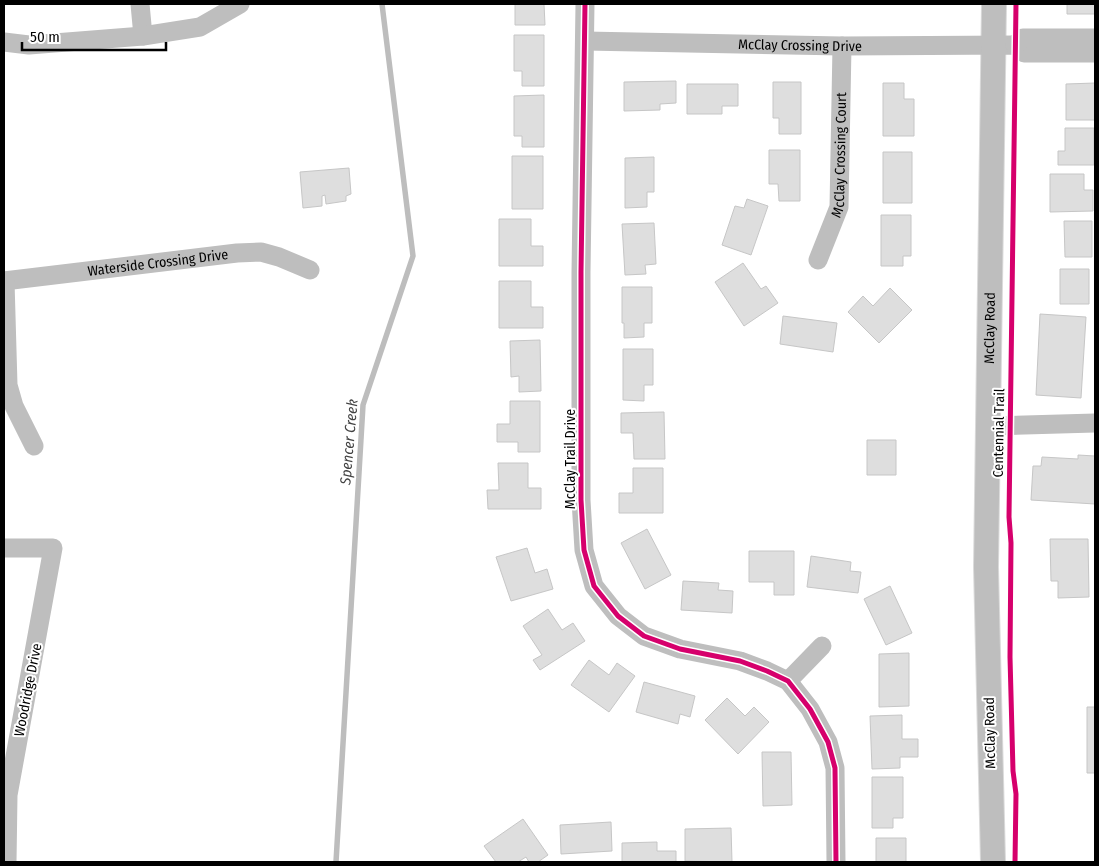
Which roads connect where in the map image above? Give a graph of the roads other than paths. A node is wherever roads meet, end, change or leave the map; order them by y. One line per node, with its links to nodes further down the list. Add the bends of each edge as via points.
1 (140, 4): 5 (street)
2 (240, 4): 5 (street, via 200,27)
3 (585, 4): 7 (street, McClay Trail Drive)
4 (994, 4): 9 (main road, McClay Road)
5 (143, 36): 8 (street, via 29,45)
6 (1095, 38): 9 (street, McClay Crossing Drive, via 1023,38)
7 (585, 41): 10 (street, McClay Crossing Drive); 20 (street, McClay Trail Drive, via 581,500 584,550 594,586 618,616 644,636 680,649 740,661)
8 (4, 42)
9 (1004, 45): 10 (street, McClay Crossing Drive); 11 (street, McClay Crossing Drive, via 1024,54); 16 (main road, McClay Road)
10 (842, 46): 12 (street, McClay Crossing Court, via 839,207)
11 (1095, 53)
12 (818, 260)
13 (310, 270): 14 (street, Waterside Crossing Drive, via 260,252)
14 (4, 281): 17 (street, via 8,385 14,406)
15 (1095, 423): 16 (street)
16 (988, 426): 23 (main road, McClay Road, via 986,567)
17 (34, 446)
18 (4, 548): 21 (street, Woodridge Drive, via 53,548 8,795)
19 (822, 646): 20 (street)
20 (788, 681): 22 (street, McClay Trail Drive, via 810,709 828,742 835,768)
21 (7, 862)
22 (836, 862)
23 (993, 862)

